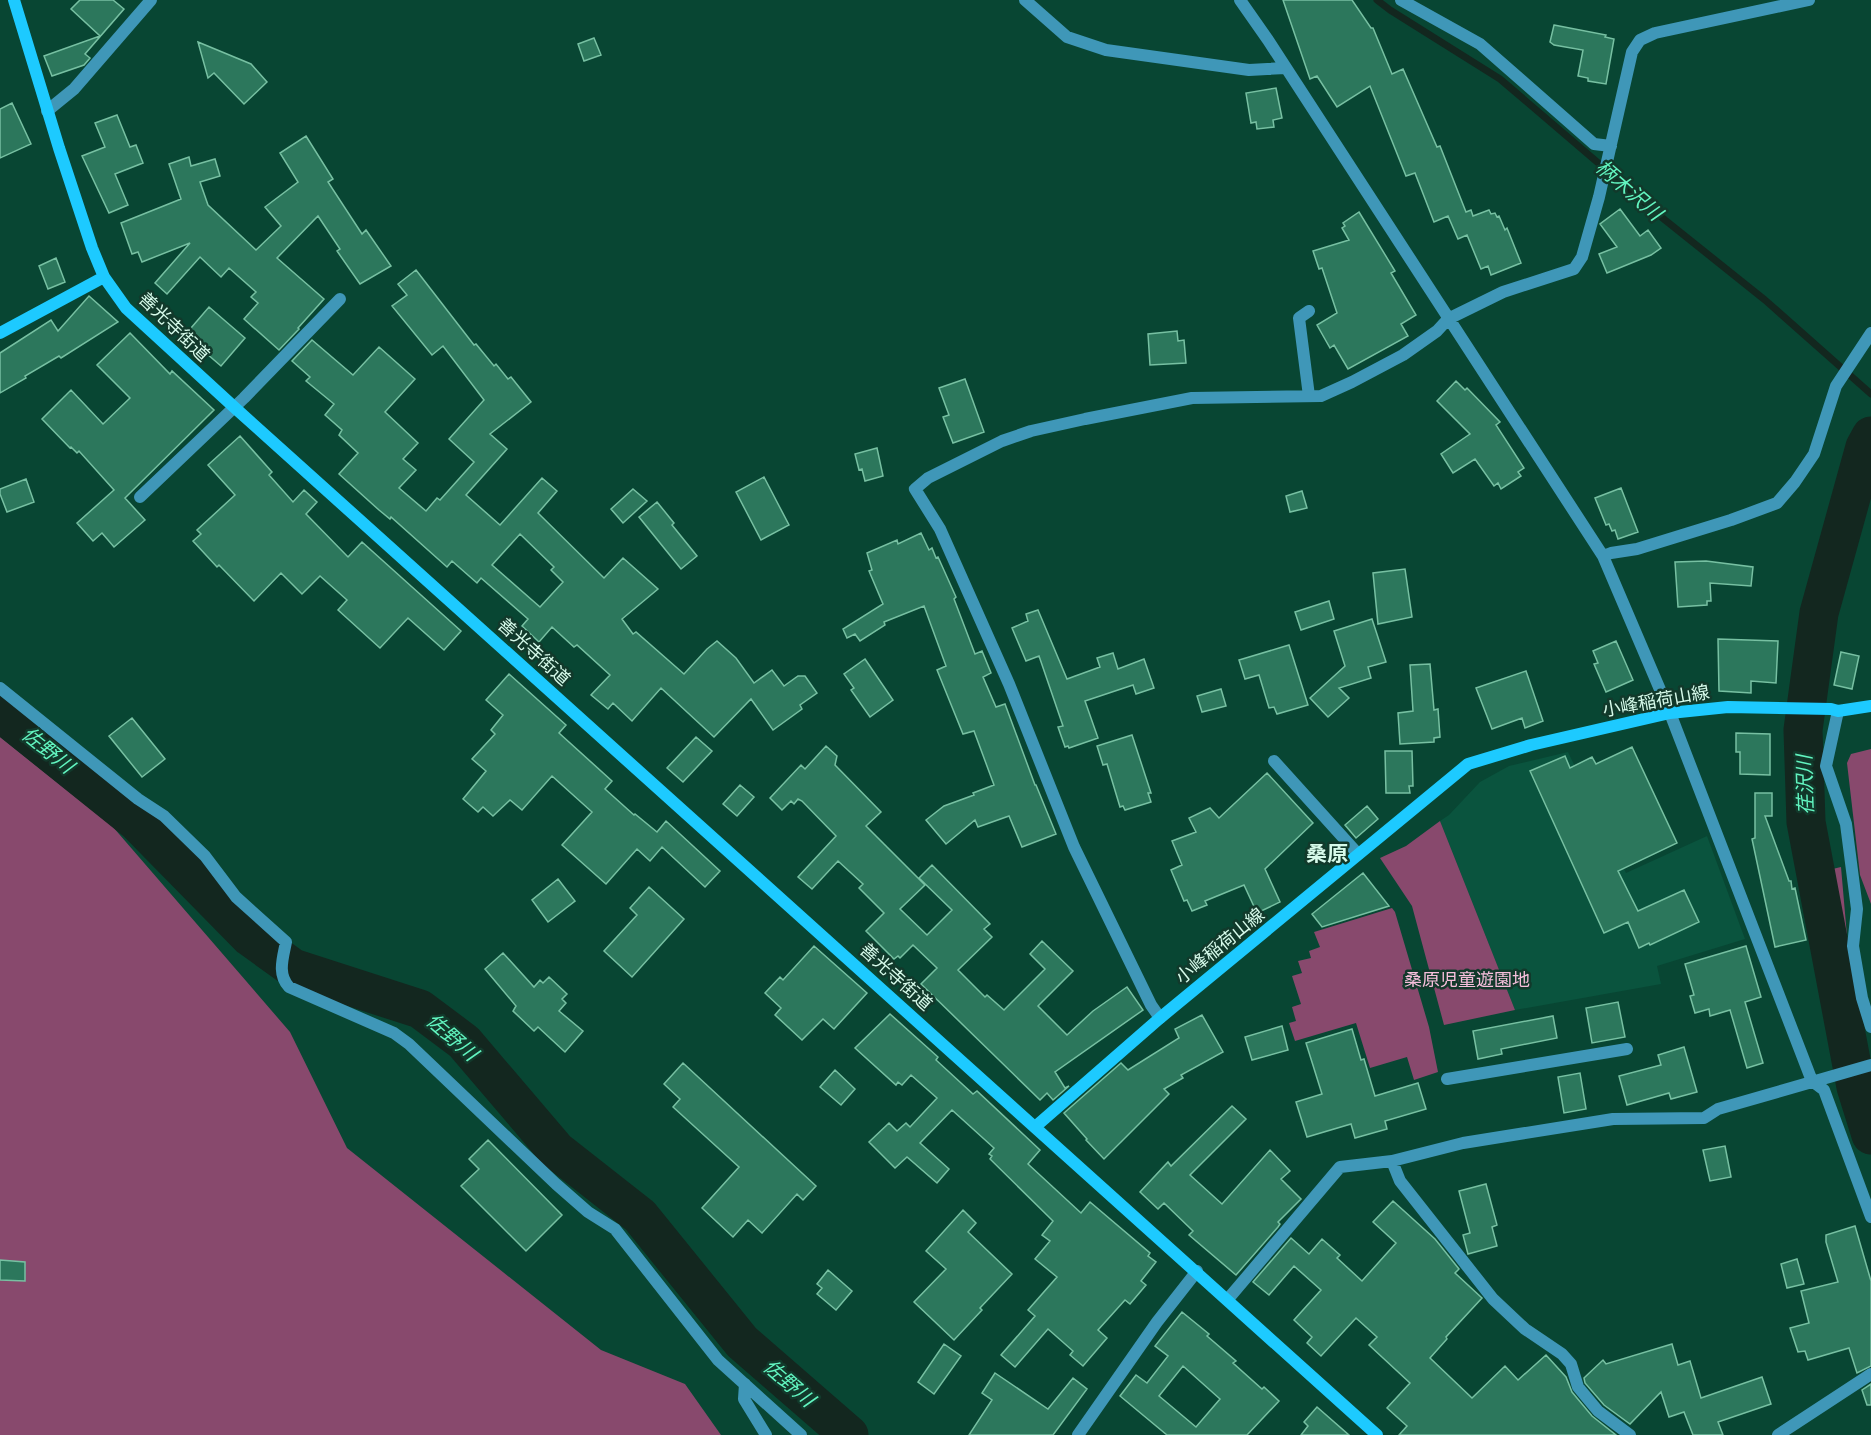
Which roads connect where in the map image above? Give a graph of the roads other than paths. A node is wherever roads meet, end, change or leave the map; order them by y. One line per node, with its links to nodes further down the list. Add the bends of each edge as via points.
1 (14, 0): 8 (street, 善光寺街道)
2 (151, 0): 8 (street, via 74,89)
3 (1025, 0): 7 (street, via 1067,37 1106,51 1249,70)
4 (1240, 0): 7 (street)
5 (1401, 0): 9 (street, via 1480,44 1594,144)
6 (1809, 0): 9 (street, via 1655,33 1640,40 1632,52)
7 (1286, 68): 13 (street)
8 (47, 111): 10 (street, 善光寺街道)
9 (1610, 150): 13 (street, via 1582,257 1574,269 1503,292)
10 (105, 277): 14 (street); 17 (street, 善光寺街道, via 126,308)
11 (340, 299): 17 (street)
12 (1309, 311): 16 (street, via 1299,318)
13 (1448, 319): 16 (street, via 1403,355 1321,396); 19 (street)
14 (0, 333)
15 (1871, 333): 19 (street, via 1838,384 1814,454 1777,503 1648,546)
16 (1309, 396): 26 (street, via 1192,398 1042,429 1002,441 928,478 915,489 940,529 1074,847)
17 (234, 408): 18 (street); 32 (street, 善光寺街道)
18 (140, 497)
19 (1603, 556): 23 (street)
20 (0, 688): 38 (street, via 164,816 205,856 236,897 286,942 281,971 282,980 289,987 394,1033 409,1044 555,1184 588,1212 615,1228 718,1360)
21 (1871, 706): 22 (street, 小峰稲荷山線)
22 (1834, 710): 23 (street, 小峰稲荷山線, via 1718,707); 27 (street, via 1826,766 1846,824 1857,909 1853,946)
23 (1670, 712): 25 (street, 小峰稲荷山線, via 1468,764); 31 (street)
24 (1275, 761): 25 (street)
25 (1358, 854): 26 (street, 小峰稲荷山線)
26 (1160, 1018): 32 (street, 小峰稲荷山線)
27 (1871, 1027)
28 (1627, 1049): 30 (street)
29 (1871, 1065): 31 (street)
30 (1447, 1079)
31 (1812, 1081): 33 (street, via 1718,1109 1704,1118 1613,1119 1463,1143); 34 (street, via 1824,1090)
32 (1035, 1127): 35 (street)
33 (1392, 1161): 36 (street, via 1340,1167); 43 (street, via 1400,1181 1492,1299 1525,1329 1562,1354 1571,1364 1578,1387 1598,1411)
34 (1871, 1217)
35 (1197, 1271): 36 (street); 41 (street)
36 (1228, 1299): 42 (street)
37 (1871, 1374): 44 (street)
38 (745, 1384): 39 (street, via 744,1399); 40 (street)
39 (766, 1435)
40 (801, 1435)
41 (1078, 1435)
42 (1377, 1435)
43 (1629, 1435)
44 (1778, 1435)

